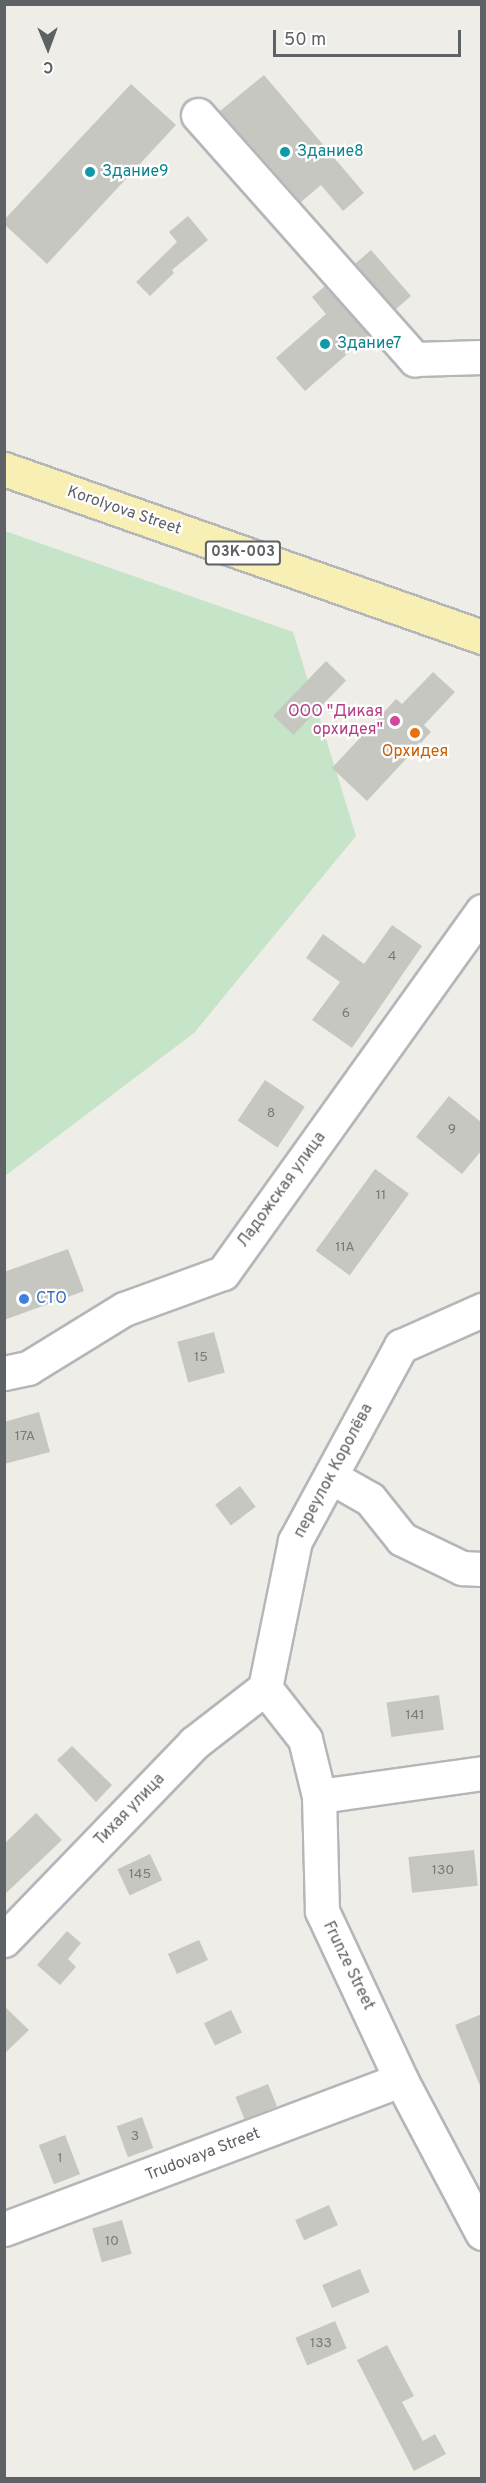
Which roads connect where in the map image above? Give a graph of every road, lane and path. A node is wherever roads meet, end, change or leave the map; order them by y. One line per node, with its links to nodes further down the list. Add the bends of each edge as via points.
1 (198, 115): 2 (street, via 416,358)
2 (482, 357)
3 (4, 469): 4 (main road, Korolyova Street / 03К-003)
4 (482, 637)
5 (482, 911): 7 (street, Ладожская улица, via 223,1273 124,1309 28,1368)
6 (482, 1310): 8 (street, переулок Королёва, via 401,1346)
7 (4, 1373)
8 (331, 1477): 9 (street, via 370,1499 402,1539 462,1568); 10 (street, переулок Королёва, via 295,1541)
9 (482, 1569)
10 (265, 1688): 12 (street, Frunze Street, via 305,1739); 13 (street, Тихая улица, via 194,1743)
11 (482, 1773): 12 (street)
12 (319, 1796): 14 (street, Frunze Street, via 321,1911)
13 (4, 1940)
14 (401, 2080): 15 (street, Trudovaya Street); 16 (street, Frunze Street)
15 (4, 2229)
16 (482, 2233)

